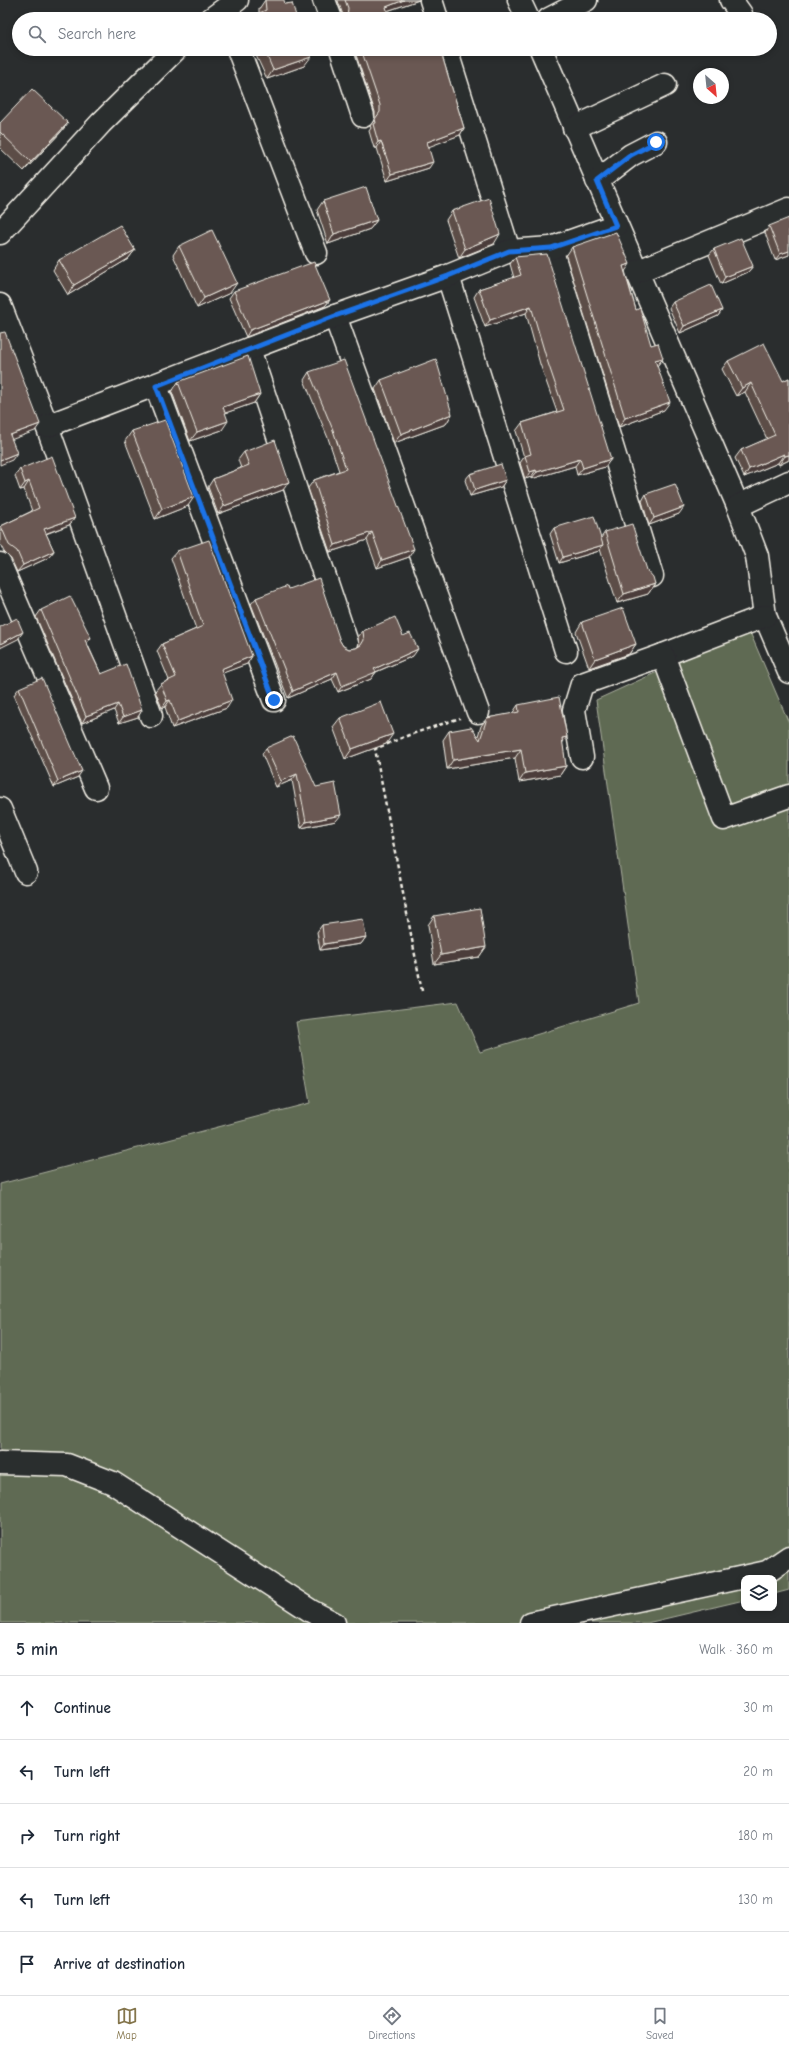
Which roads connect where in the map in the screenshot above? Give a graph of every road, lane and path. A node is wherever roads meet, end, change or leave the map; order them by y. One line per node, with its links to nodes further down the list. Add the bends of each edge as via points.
1 (324, 0): 5 (street)
2 (431, 0): 6 (street)
3 (519, 0): 7 (street)
4 (586, 0): 8 (street)
5 (328, 12)
6 (435, 12)
7 (525, 12)
8 (563, 12)
9 (169, 56): 21 (street, via 101,123)
10 (241, 56): 24 (street)
11 (343, 56): 15 (street)
12 (448, 56): 23 (street)
13 (544, 56): 16 (street)
14 (665, 86): 16 (street)
15 (363, 116)
16 (574, 128): 18 (street)
17 (656, 142): 18 (street, via 631,155)
18 (597, 181): 20 (street)
19 (789, 209): 25 (street)
20 (616, 226): 22 (street); 25 (street)
21 (0, 233)
22 (551, 248): 23 (street); 35 (street)
23 (509, 251): 26 (street)
24 (316, 253)
25 (636, 272): 33 (street)
26 (448, 276): 28 (street); 38 (street)
27 (0, 304): 31 (street)
28 (335, 316): 29 (street); 42 (street)
29 (249, 349): 30 (street); 37 (street)
30 (156, 386): 31 (street); 41 (street)
31 (47, 426): 43 (street)
32 (789, 482): 33 (street)
33 (738, 506): 36 (street, via 757,556)
34 (0, 564): 45 (street)
35 (652, 576)
36 (765, 616): 39 (street); 40 (street)
37 (347, 643)
38 (566, 652)
39 (663, 655): 44 (street, via 582,684 574,710); 46 (street, via 724,819)
40 (787, 662)
41 (274, 700)
42 (478, 712): 49 (path, via 375,749)
43 (151, 716)
44 (582, 757)
45 (96, 788)
46 (789, 796)
47 (0, 809): 48 (street)
48 (26, 872)
49 (422, 991)
50 (0, 1463): 53 (street, via 67,1465 113,1484 311,1611)
51 (789, 1557): 52 (street, via 766,1572)
52 (590, 1617): 54 (street)
53 (334, 1623)
54 (531, 1623)

